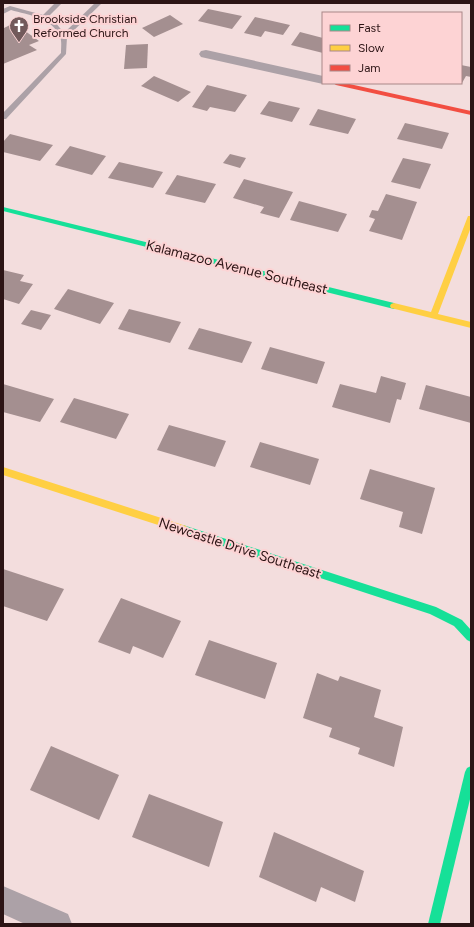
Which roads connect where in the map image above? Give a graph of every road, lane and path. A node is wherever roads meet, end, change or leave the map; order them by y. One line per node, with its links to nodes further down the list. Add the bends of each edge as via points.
1 (16, 3): 4 (lane)
2 (59, 3): 6 (lane)
3 (99, 3): 7 (lane)
4 (10, 8): 5 (lane); 6 (lane)
5 (3, 12)
6 (44, 17): 7 (lane)
7 (64, 36): 12 (lane, via 64,53)
8 (206, 54): 9 (street)
9 (322, 80)
10 (340, 84): 11 (street)
11 (471, 113)
12 (3, 118)
13 (3, 209): 15 (street, Kalamazoo Avenue Southeast)
14 (471, 218): 15 (street)
15 (434, 316): 16 (street, Kalamazoo Avenue Southeast)
16 (471, 325)
17 (3, 471): 18 (street, Newcastle Drive Southeast, via 432,610 458,623)
18 (471, 637)
19 (471, 772): 22 (street)
20 (3, 900): 21 (street)
21 (58, 924)
22 (434, 924)

